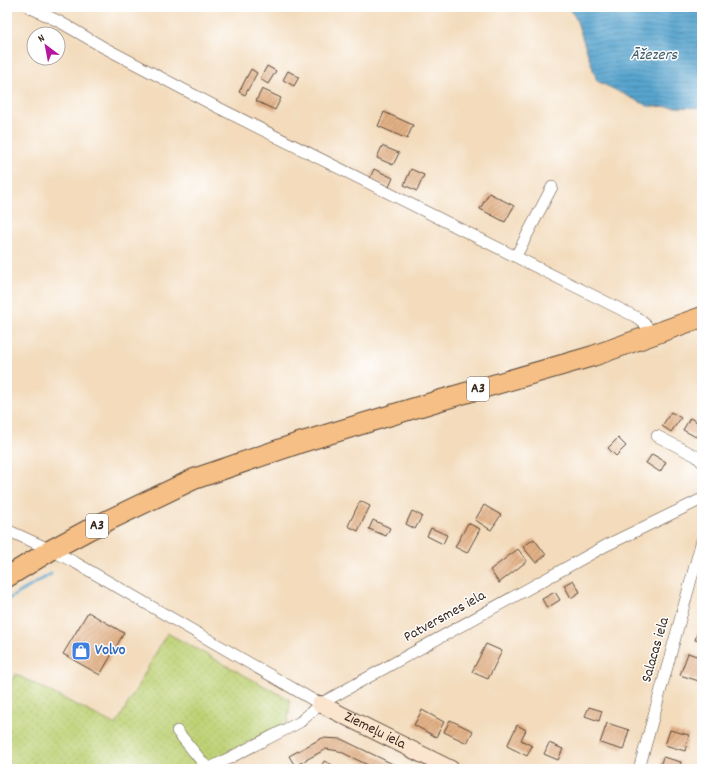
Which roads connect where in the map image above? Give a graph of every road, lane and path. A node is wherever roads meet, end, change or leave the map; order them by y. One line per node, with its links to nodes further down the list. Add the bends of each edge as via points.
1 (29, 7): 3 (street, via 214,106)
2 (552, 187): 3 (street)
3 (516, 256): 5 (street, via 636,317 646,325)
4 (702, 317): 5 (highway, A3)
5 (651, 335): 11 (highway, A3, via 593,356 396,414 194,479)
6 (656, 436): 7 (street, via 696,456)
7 (702, 462)
8 (702, 499): 13 (street, Patversmes iela, via 607,545)
9 (7, 530): 11 (street)
10 (702, 540): 17 (street, Salacas iela)
11 (51, 550): 12 (highway, A3); 13 (street)
12 (7, 577)
13 (320, 704): 15 (street, Patversmes iela, via 300,722); 16 (street, Ziemeļu iela)
14 (177, 731): 15 (street)
15 (208, 769)
16 (451, 769)
17 (639, 769)

